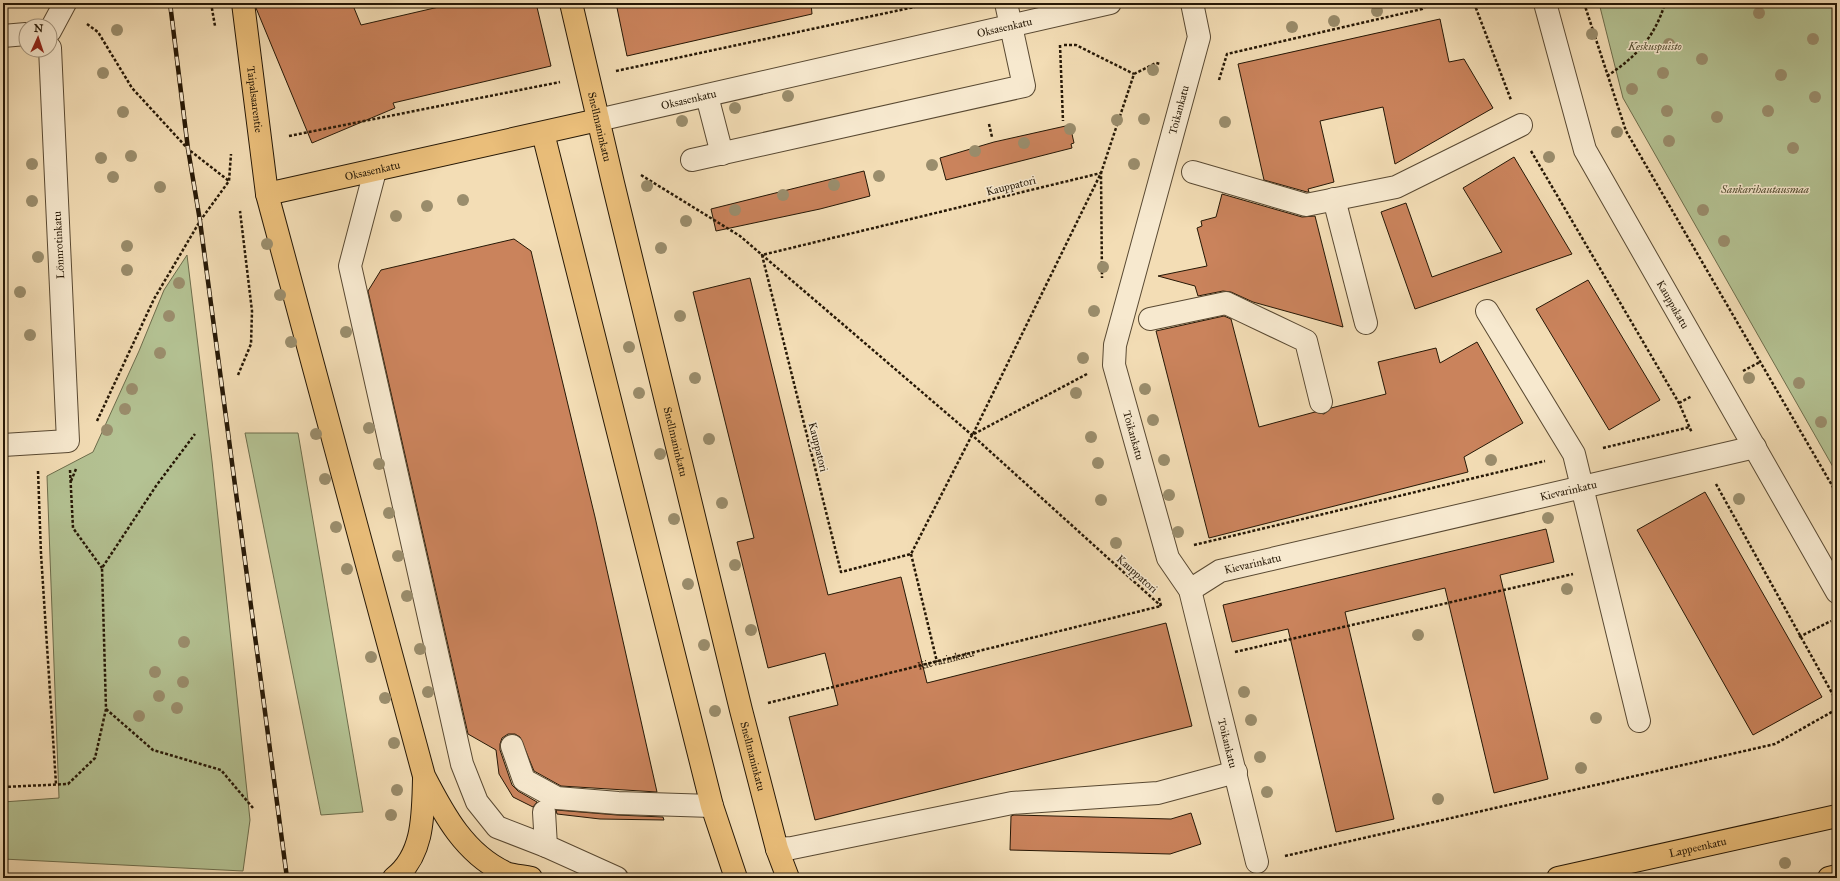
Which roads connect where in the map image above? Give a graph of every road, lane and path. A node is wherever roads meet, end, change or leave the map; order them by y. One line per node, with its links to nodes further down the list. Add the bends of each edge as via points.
1 (243, 3): 31 (main road, Taipalsaarentie)
2 (571, 3): 23 (main road, Snellmaninkatu)
3 (933, 3): 23 (path)
4 (1006, 3): 15 (street)
5 (1110, 3): 13 (street, Oksasenkatu)
6 (1192, 3): 20 (street, Toikankatu, via 1199,37)
7 (1430, 3): 22 (path, via 1422,9 1227,54)
8 (1474, 3): 29 (path)
9 (1544, 3): 55 (street, Kauppakatu, via 1585,150)
10 (1584, 3): 24 (path)
11 (1665, 3): 24 (path, via 1647,42 1625,65)
12 (64, 4): 14 (street); 38 (path, via 98,32 132,88 188,148)
13 (1054, 16): 15 (street, Oksasenkatu); 18 (path)
14 (57, 18)
15 (1011, 26): 26 (street, Oksasenkatu); 32 (street, via 1024,86)
16 (18, 35): 17 (street)
17 (3, 36)
18 (1060, 44): 21 (path, via 1076,45); 28 (path)
19 (50, 58): 52 (street, Lönnrotinkatu)
20 (1191, 69): 21 (path, via 1156,63); 22 (path); 46 (street, Toikankatu, via 1115,345)
21 (1134, 74): 36 (path)
22 (1221, 75): 25 (path)
23 (588, 76): 27 (main road, Snellmaninkatu); 31 (path)
24 (1607, 76): 61 (path, via 1626,132)
25 (1219, 82)
26 (707, 96): 27 (street, Oksasenkatu); 32 (street)
27 (598, 120): 30 (main road, Oksasenkatu); 89 (main road, Snellmaninkatu, via 739,702)
28 (1063, 121)
29 (1521, 125): 40 (street, via 1396,187); 49 (path, via 1533,156 1679,403)
30 (544, 133): 34 (main road, Oksasenkatu); 84 (main road)
31 (261, 142): 38 (path, via 232,148); 39 (main road, Taipalsaarentie)
32 (722, 154): 33 (street)
33 (692, 160)
34 (375, 170): 39 (main road, Oksasenkatu); 88 (street, via 350,266 462,764 477,802 497,827)
35 (1193, 172): 40 (street, via 1306,205)
36 (1101, 173): 41 (path, Kauppatori); 42 (path); 51 (path)
37 (641, 175): 41 (path, Kauppatori, via 740,236)
38 (229, 181): 48 (path, via 200,221 154,299)
39 (268, 194): 81 (main road, Taipalsaarentie)
40 (1334, 199): 45 (street)
41 (762, 255): 51 (path, Kauppatori); 62 (path, Kauppatori, via 841,572)
42 (1102, 281)
43 (1487, 311): 56 (street)
44 (1150, 319): 47 (street, via 1226,303 1306,341)
45 (1366, 323)
46 (1114, 365): 51 (path, via 1102,366); 63 (street, Toikankatu)
47 (1321, 402)
48 (95, 425)
49 (1690, 427): 56 (path); 57 (path)
50 (195, 434): 64 (path, via 156,486)
51 (972, 435): 62 (path); 69 (path, Kauppatori)
52 (68, 441): 53 (street); 59 (path)
53 (37, 443): 54 (street); 82 (path, via 41,554)
54 (3, 445)
55 (1755, 447): 57 (street, Kievarinkatu); 68 (street, Kauppakatu)
56 (1574, 454): 60 (street); 63 (path, via 1190,546)
57 (1705, 458): 60 (street, Kievarinkatu); 71 (path, via 1714,480)
58 (77, 467): 59 (path)
59 (71, 481): 64 (path, via 73,528)
60 (1582, 487): 65 (street); 66 (street, Kievarinkatu, via 1220,571)
61 (1837, 494)
62 (911, 554): 73 (path)
63 (1168, 558): 66 (street, Toikankatu)
64 (102, 568): 76 (path)
65 (1601, 568): 72 (path); 78 (street)
66 (1190, 590): 69 (path, Kievarinkatu); 80 (street, Toikankatu)
67 (1157, 591): 69 (path, Kauppatori)
68 (1837, 592)
69 (1161, 606): 73 (path, Kievarinkatu)
70 (1837, 618): 71 (path)
71 (1799, 637): 74 (path)
72 (1232, 653)
73 (937, 662): 75 (path, Kievarinkatu)
74 (1837, 702)
75 (767, 703)
76 (106, 709): 82 (path, via 95,758 68,784); 85 (path, via 153,750 221,770)
77 (1837, 709): 90 (path, via 1775,744)
78 (1639, 721)
79 (512, 746): 84 (street, via 524,780 557,798)
80 (1236, 772): 89 (street, via 1158,793 1012,803 792,848); 90 (street, Toikankatu)
81 (424, 776): 92 (main road, via 420,836 412,858 403,871); 93 (main road, via 459,836 481,859 508,873)
82 (56, 784): 83 (path)
83 (3, 787)
84 (712, 806): 95 (main road)
85 (253, 808)
86 (544, 812): 88 (street)
87 (1837, 816): 97 (main road, Lappeenkatu)
88 (546, 846): 94 (street)
89 (777, 848): 96 (main road, Snellmaninkatu)
90 (1257, 862)
91 (1837, 876): 98 (main road)
92 (394, 878)
93 (531, 878)
94 (616, 878)
95 (736, 878)
96 (788, 878)
97 (1558, 878)
98 (1828, 878)

